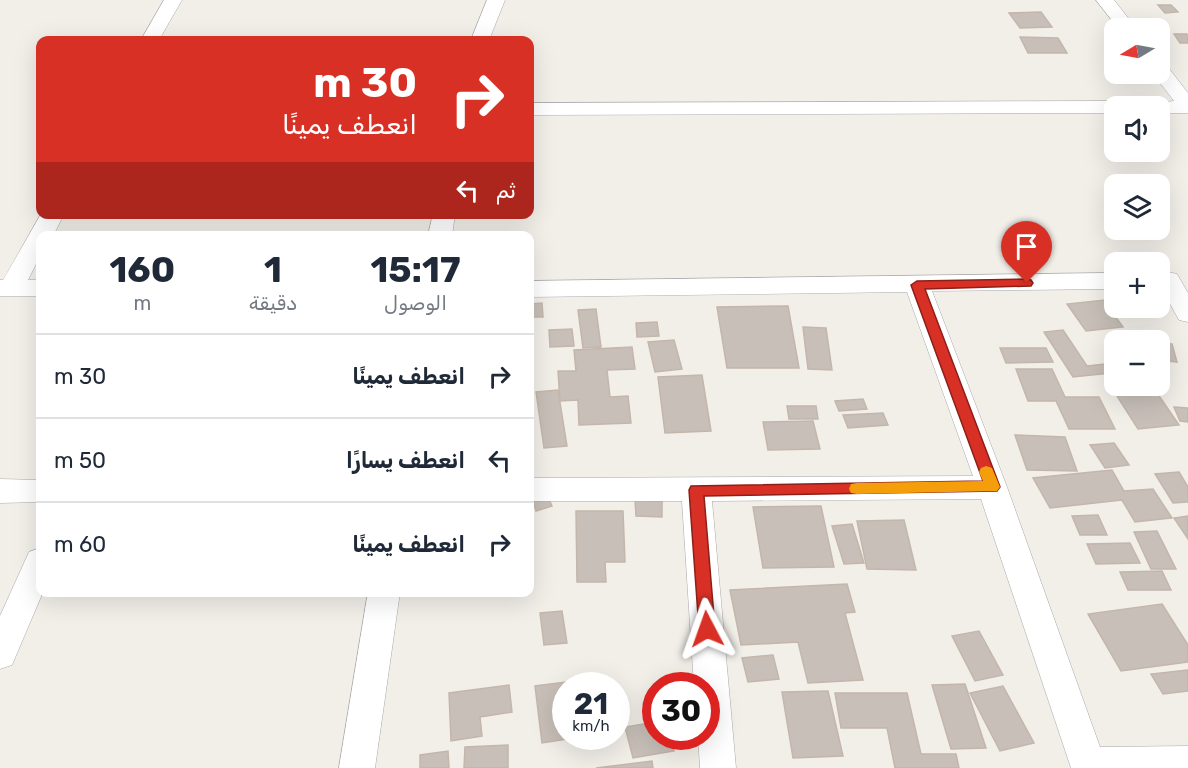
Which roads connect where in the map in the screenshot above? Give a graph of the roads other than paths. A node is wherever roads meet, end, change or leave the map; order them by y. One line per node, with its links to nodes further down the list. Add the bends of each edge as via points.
1 (173, 0): 5 (street)
2 (496, 0): 6 (street)
3 (1105, 0): 4 (street)
4 (1119, 18)
5 (152, 36)
6 (482, 36)
7 (1170, 83): 10 (street)
8 (1104, 107): 11 (street)
9 (1170, 107): 10 (street)
10 (1188, 107)
11 (534, 109)
12 (36, 243): 16 (street)
13 (1172, 280): 19 (street)
14 (1104, 281): 15 (street)
15 (917, 285): 18 (street); 20 (street)
16 (6, 288): 17 (street)
17 (36, 288)
18 (534, 289)
19 (1188, 314)
20 (992, 487): 23 (street); 29 (street)
21 (534, 489): 23 (street)
22 (0, 490): 24 (street)
23 (696, 490): 31 (street)
24 (36, 491)
25 (36, 570): 27 (street)
26 (383, 597): 30 (street)
27 (0, 654)
28 (1188, 764): 29 (street)
29 (1089, 766)
30 (357, 768)
31 (718, 768)

